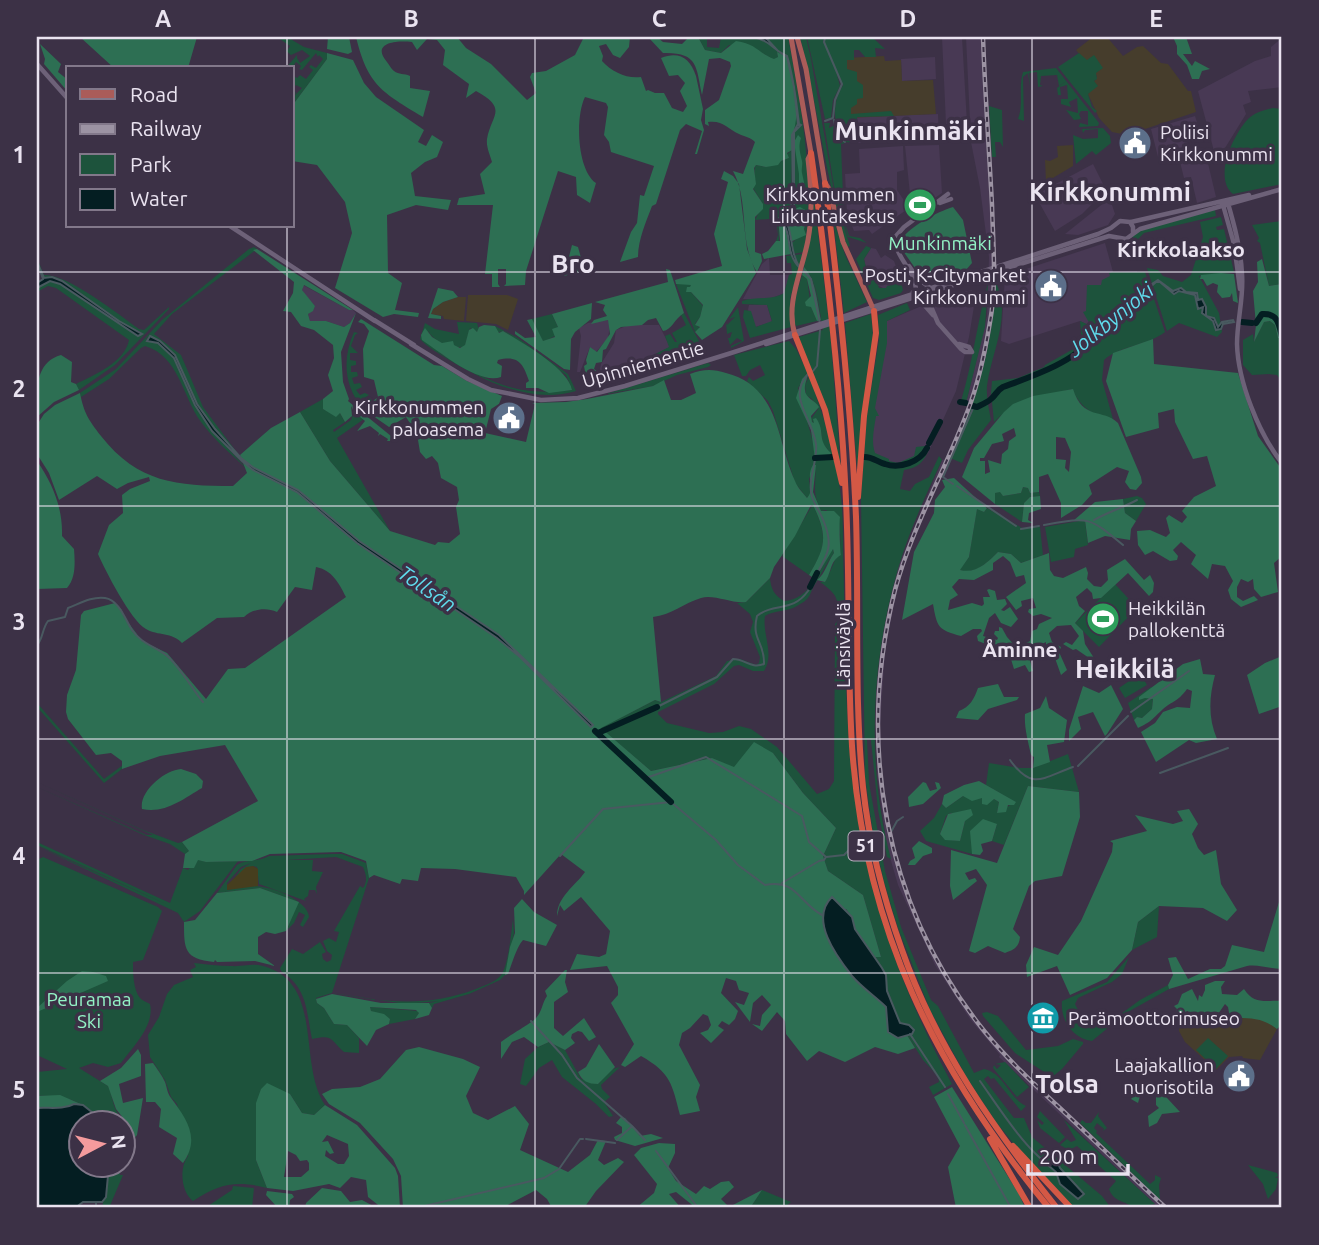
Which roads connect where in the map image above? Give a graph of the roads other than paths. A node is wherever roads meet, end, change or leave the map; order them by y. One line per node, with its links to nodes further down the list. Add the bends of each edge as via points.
1 (791, 37): 5 (main road, Länsiväylä / 51)
2 (797, 37): 6 (main road, Länsiväylä / 51)
3 (37, 64): 4 (main road)
4 (66, 97)
5 (811, 153): 21 (main road, via 811,211 791,310); 24 (highway, Länsiväylä / 51, via 832,321)
6 (825, 183): 19 (main road, via 843,242); 25 (highway, Länsiväylä / 51)
7 (1282, 189): 9 (main road)
8 (949, 197): 15 (main road, via 897,234 895,246)
9 (1225, 203): 10 (main road); 13 (main road); 23 (main road, via 1243,276 1237,342 1240,366 1263,435)
10 (1130, 222): 11 (main road); 13 (main road)
11 (1115, 224): 14 (main road); 16 (main road)
12 (233, 228): 21 (main road, Upinniementie, via 468,379 517,397 554,400 607,391)
13 (1133, 233): 14 (main road, via 1126,239)
14 (1118, 237): 16 (main road)
15 (900, 254): 17 (main road, via 918,279); 18 (main road, via 916,282)
16 (1011, 265): 17 (main road, Upinniementie)
17 (933, 289): 18 (main road, Upinniementie); 20 (main road, via 929,302)
18 (913, 295): 19 (main road, Upinniementie); 20 (main road)
19 (873, 309): 21 (main road, Upinniementie); 25 (highway, via 876,333)
20 (934, 316): 22 (main road)
21 (794, 334): 24 (highway, via 832,433)
22 (958, 344)
23 (1282, 463)
24 (846, 504): 26 (highway, Länsiväylä / 51, via 852,747 868,853 900,964 943,1059)
25 (856, 517): 27 (highway, Länsiväylä / 51, via 860,746 874,851 916,986 950,1056)
26 (976, 1113): 28 (highway); 29 (highway, Länsiväylä / 51)
27 (990, 1120): 30 (highway, Länsiväylä / 51); 31 (highway)
28 (1030, 1208)
29 (1049, 1208)
30 (1057, 1208)
31 (1072, 1208)

